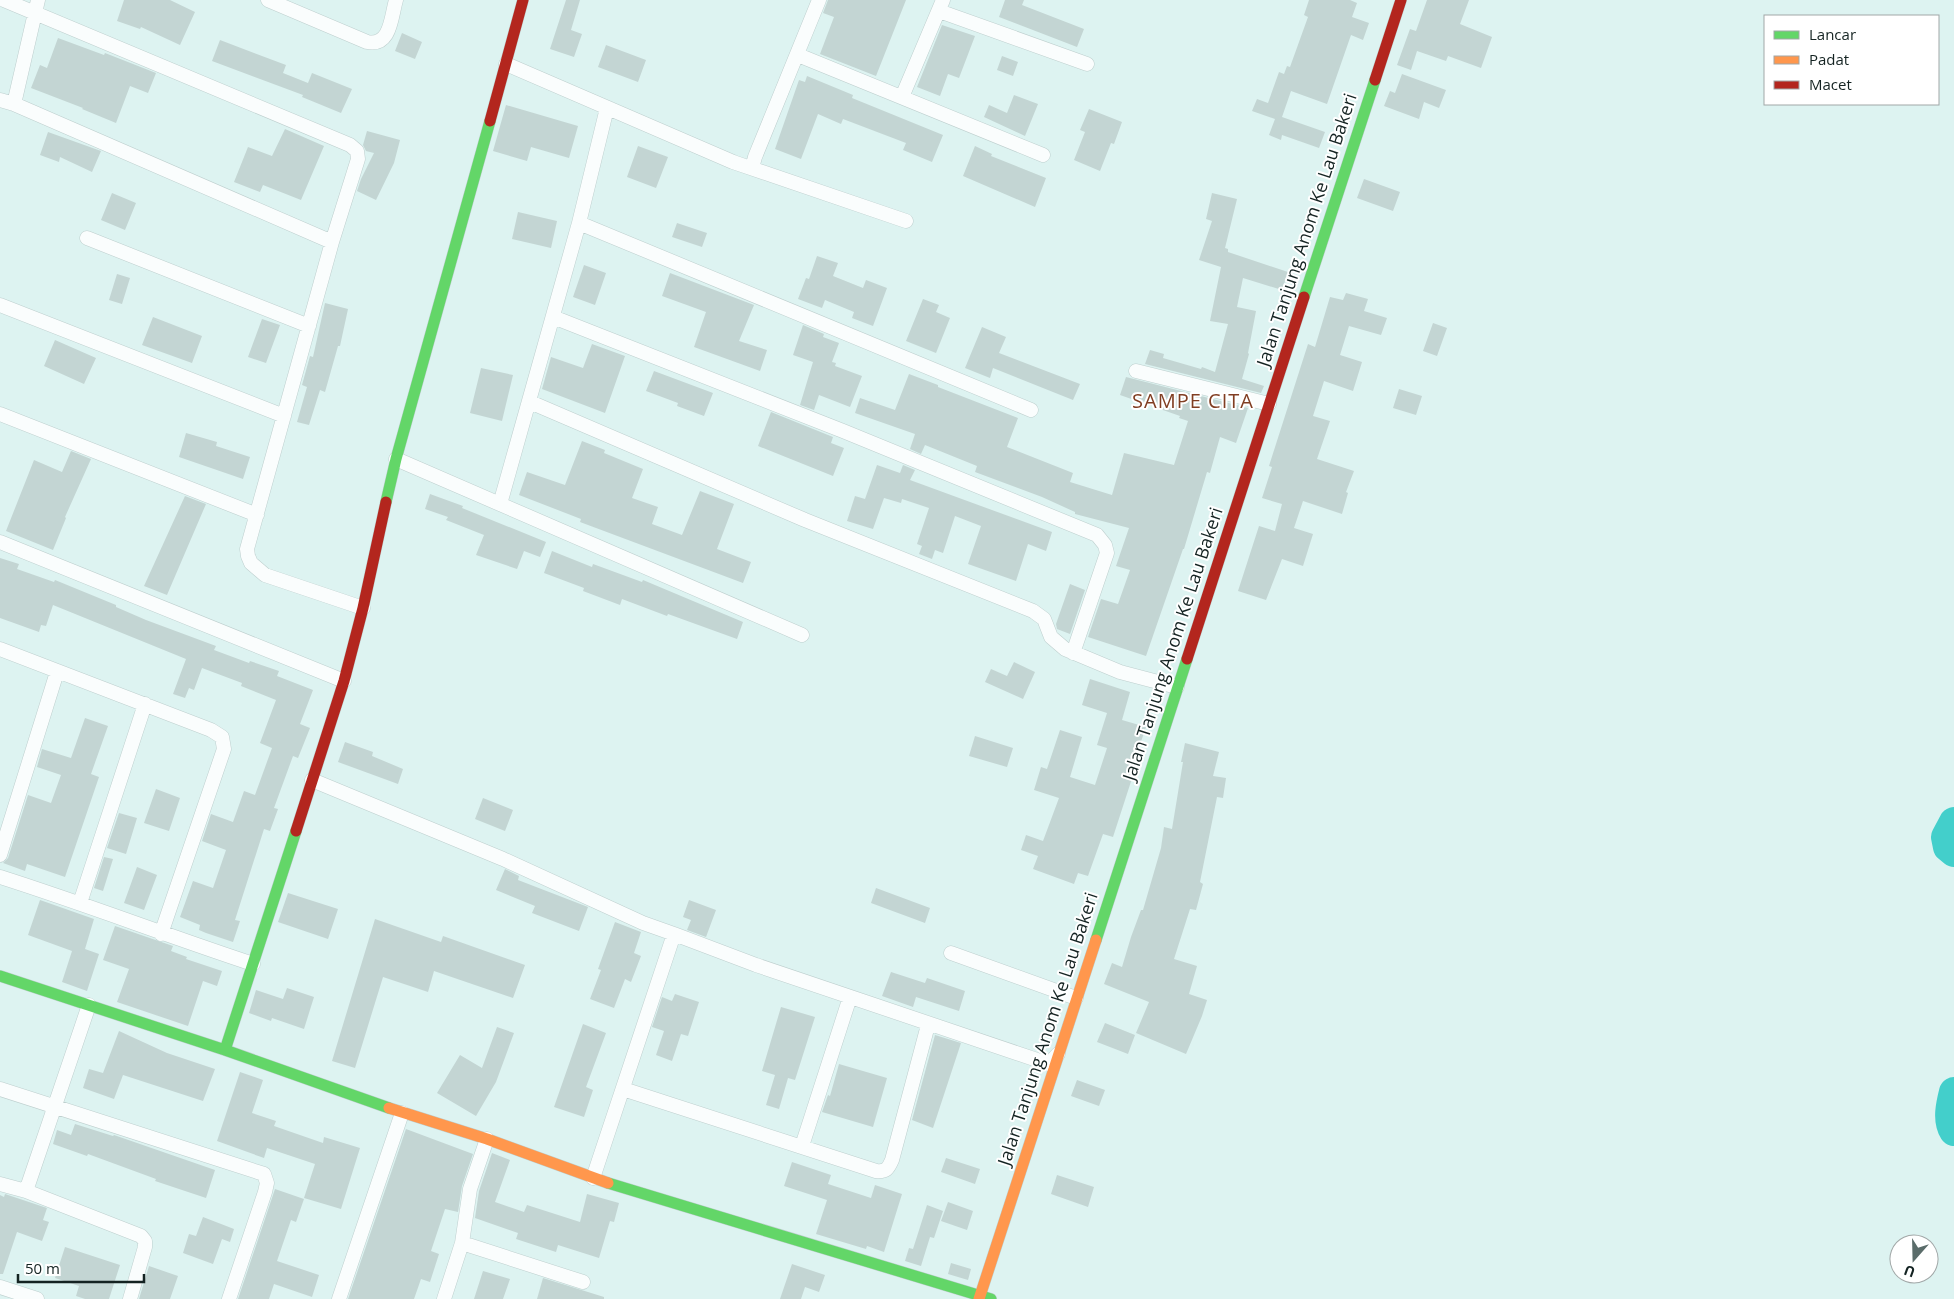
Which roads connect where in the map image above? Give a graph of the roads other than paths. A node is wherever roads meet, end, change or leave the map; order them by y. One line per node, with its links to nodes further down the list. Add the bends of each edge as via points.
1 (4, 0): 7 (street)
2 (268, 0): 3 (street, via 374,43 381,41 386,34)
3 (396, 0)
4 (523, 0): 10 (street)
5 (819, 0): 9 (street)
6 (1401, 0): 27 (street, Jalan Tanjung Anom Ke Lau Bakeri)
7 (36, 6): 14 (street); 21 (street, via 354,148 358,159)
8 (940, 6): 11 (street); 12 (street)
9 (798, 54): 12 (street); 17 (street)
10 (506, 64): 15 (street); 31 (street)
11 (1086, 64)
12 (902, 97): 16 (street)
13 (0, 100): 14 (street)
14 (14, 104): 21 (street)
15 (607, 108): 17 (street); 19 (street)
16 (1043, 155)
17 (752, 168): 18 (street)
18 (906, 221)
19 (579, 223): 23 (street); 28 (street)
20 (87, 238): 24 (street)
21 (332, 242): 24 (street)
22 (0, 305): 30 (street)
23 (553, 317): 26 (street); 38 (street, via 1097,535 1105,545 1106,553)
24 (309, 326): 30 (street)
25 (1136, 371): 27 (street)
26 (530, 402): 32 (street); 38 (street, via 805,520 1033,610 1044,619 1051,637)
27 (1269, 404): 41 (street, Jalan Tanjung Anom Ke Lau Bakeri)
28 (1031, 410)
29 (0, 414): 33 (street)
30 (284, 416): 33 (street)
31 (396, 459): 32 (street); 35 (street)
32 (500, 504): 36 (street)
33 (257, 515): 35 (street, via 247,549 257,569 266,575)
34 (0, 542): 40 (street)
35 (363, 608): 40 (street)
36 (802, 635)
37 (0, 648): 39 (street)
38 (1073, 653): 41 (street, via 1120,672)
39 (57, 672): 42 (street); 44 (street)
40 (344, 681): 43 (street)
41 (1177, 687): 53 (street, Jalan Tanjung Anom Ke Lau Bakeri)
42 (146, 704): 46 (street); 47 (street, via 211,730 222,737 224,743)
43 (312, 780): 48 (street); 50 (street)
44 (0, 855)
45 (0, 877): 46 (street)
46 (80, 903): 47 (street)
47 (161, 934): 50 (street)
48 (674, 934): 52 (street); 59 (street)
49 (951, 953): 53 (street)
50 (253, 964): 56 (street)
51 (0, 976): 54 (street)
52 (850, 997): 55 (street); 63 (street)
53 (1076, 998): 57 (street, Jalan Tanjung Anom Ke Lau Bakeri)
54 (89, 1005): 56 (street); 60 (street)
55 (928, 1025): 57 (street, via 1034,1059); 63 (street, via 889,1168 876,1170)
56 (225, 1050): 61 (street)
57 (1053, 1059): 70 (street, Jalan Tanjung Anom Ke Lau Bakeri)
58 (0, 1089): 60 (street)
59 (623, 1089): 63 (street); 64 (street)
60 (55, 1108): 66 (street); 73 (street, via 264,1174 265,1192)
61 (402, 1112): 62 (street); 74 (street)
62 (487, 1139): 64 (street); 67 (street, via 470,1189)
63 (802, 1146)
64 (592, 1178): 70 (street)
65 (0, 1184): 66 (street)
66 (26, 1191): 72 (street, via 141,1236 145,1246)
67 (462, 1243): 68 (street); 75 (street)
68 (583, 1282)
69 (0, 1287): 71 (street)
70 (979, 1297): 76 (street)
71 (36, 1299)
72 (130, 1299)
73 (229, 1299)
74 (339, 1299)
75 (444, 1299)
76 (992, 1299)

